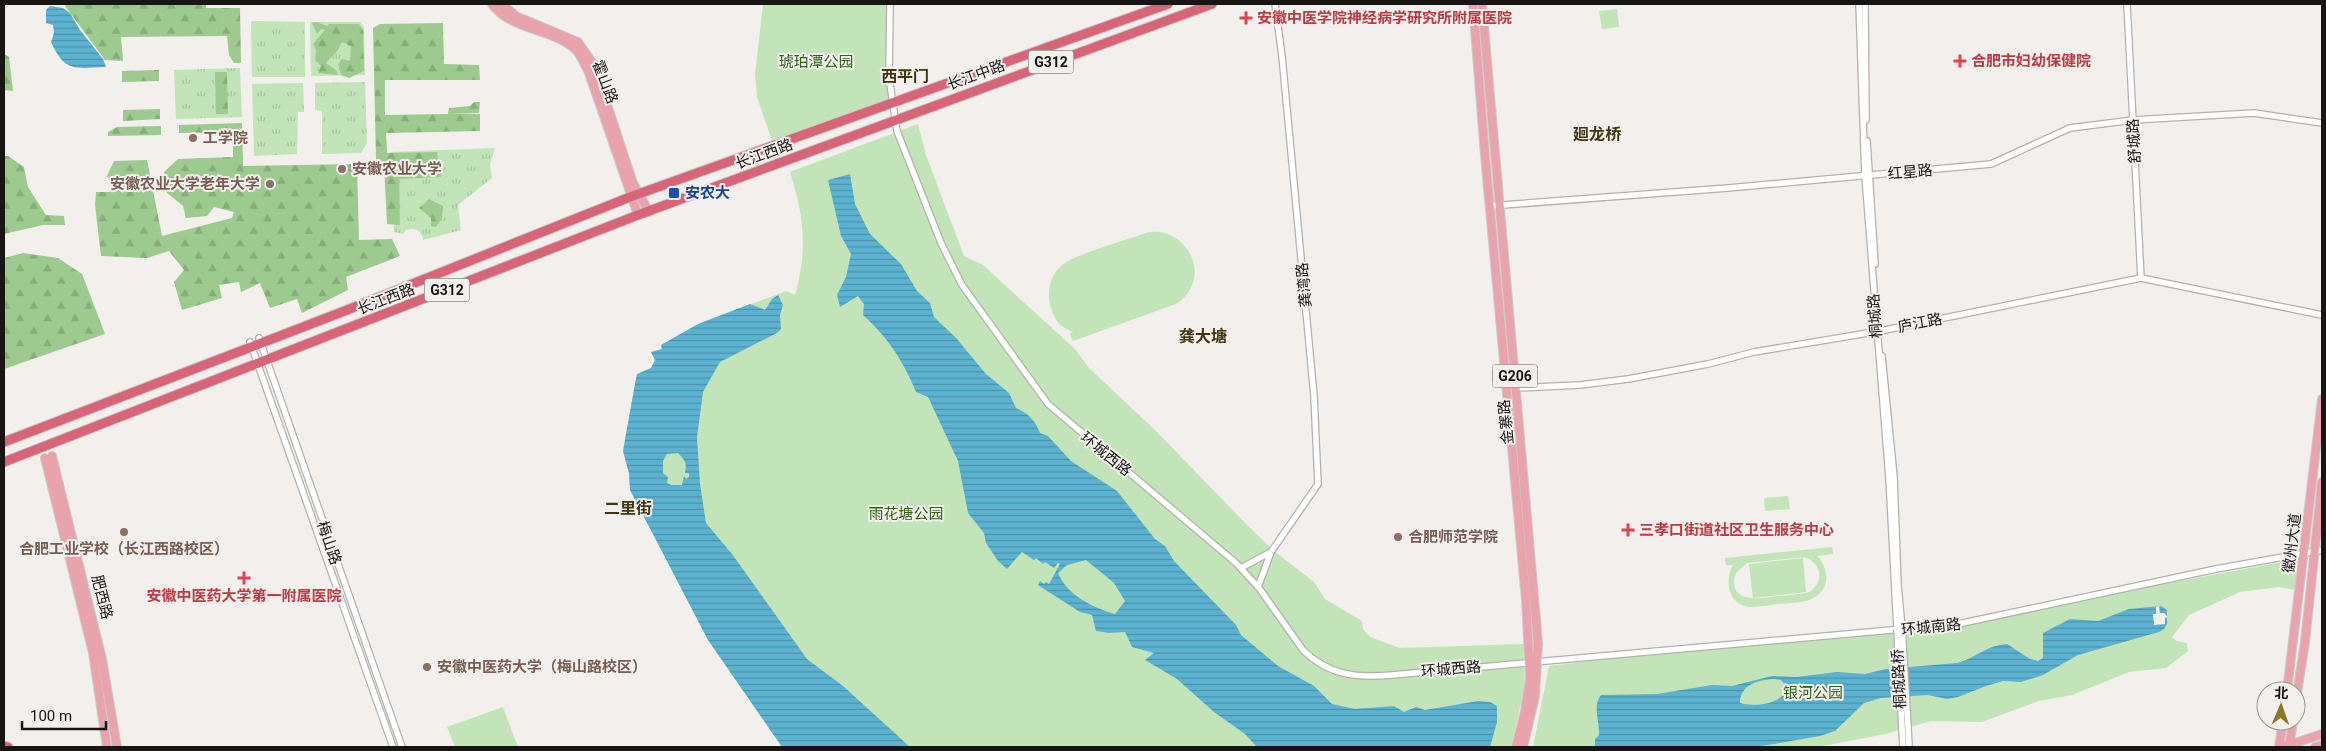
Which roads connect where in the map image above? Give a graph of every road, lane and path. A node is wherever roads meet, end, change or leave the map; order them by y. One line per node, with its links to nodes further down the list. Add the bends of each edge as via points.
1 (492, 4): 17 (main road, 霍山路, via 516,22 577,51 588,70)
2 (502, 4): 17 (main road, 霍山路, via 516,16 578,42 594,65)
3 (890, 4): 12 (street, 环城西路)
4 (1168, 4): 12 (highway, 长江中路 / G312)
5 (1212, 4): 14 (highway, 长江中路 / G312)
6 (1275, 4): 33 (street, 龚湾路, via 1314,396 1318,484)
7 (1473, 4): 18 (main road, 金寨路)
8 (1482, 4): 19 (main road, 金寨路 / G206)
9 (1859, 4): 16 (street, 桐城路)
10 (1864, 4): 16 (street, 桐城路)
11 (2127, 4): 13 (street, 舒城路)
12 (890, 103): 14 (street, 环城西路); 17 (highway, 长江西路 / G312)
13 (2133, 120): 15 (street, 红星路, via 2254,113); 16 (street, 红星路, via 2070,128 1991,164); 22 (street, 舒城路)
14 (893, 121): 20 (highway, 长江西路 / G312); 35 (street, 环城西路, via 941,243 958,277 1029,380 1058,414)
15 (2322, 123)
16 (1867, 176): 19 (street, 红星路); 24 (street, 桐城路)
17 (635, 195): 20 (main road, 霍山路); 21 (main road, 霍山路); 25 (highway, 长江西路 / G312)
18 (1489, 206): 19 (street, 红星路); 38 (main road, 金寨路)
19 (1499, 206): 27 (main road, 金寨路 / G206)
20 (648, 212): 21 (highway, 长江西路 / G312)
21 (638, 215): 26 (highway, 长江西路 / G312)
22 (2141, 278): 23 (street, 庐江路); 24 (street, 庐江路)
23 (2322, 315)
24 (1878, 331): 27 (street, 庐江路, via 1754,352 1628,379); 37 (street, 桐城路, via 1894,477)
25 (255, 342): 26 (street, 梅山路); 26 (street, 梅山路); 29 (highway, 长江西路 / G312)
26 (262, 362): 30 (highway, 长江西路 / G312); 50 (street, 梅山路); 51 (street, 梅山路)
27 (1516, 388): 38 (main road, 金寨路 / G206, via 1536,600)
28 (2322, 398): 34 (main road, 徽州大道)
29 (4, 442)
30 (4, 462)
31 (2322, 482): 32 (main road, 徽州大道)
32 (2319, 550): 34 (street, 环城南路); 40 (main road, 徽州大道)
33 (1271, 552): 35 (street); 36 (street)
34 (2305, 553): 38 (street, 环城南路, via 1958,624); 39 (main road, 徽州大道)
35 (1241, 568): 36 (street, 环城西路)
36 (1258, 587): 38 (street, 环城西路, via 1303,650 1334,672 1373,677)
37 (1899, 628): 41 (street, 桐城路桥, bridge)
38 (1534, 662): 52 (main road, 金寨路); 53 (main road, 金寨路 / G206, via 1535,696)
39 (2288, 681)
40 (2299, 681)
41 (1905, 728): 54 (street); 55 (street)
42 (2284, 731): 56 (main road)
43 (2290, 731): 56 (main road)
44 (2322, 734): 56 (main road)
45 (2322, 745): 57 (main road)
46 (4, 746): 47 (highway)
47 (8, 747)
48 (107, 747): 49 (main road, 肥西路, via 93,653 49,457 102,659)
49 (117, 747)
50 (393, 747)
51 (402, 747)
52 (1516, 747)
53 (1523, 747)
54 (1903, 747)
55 (1909, 747)
56 (2285, 747)
57 (2315, 747)

